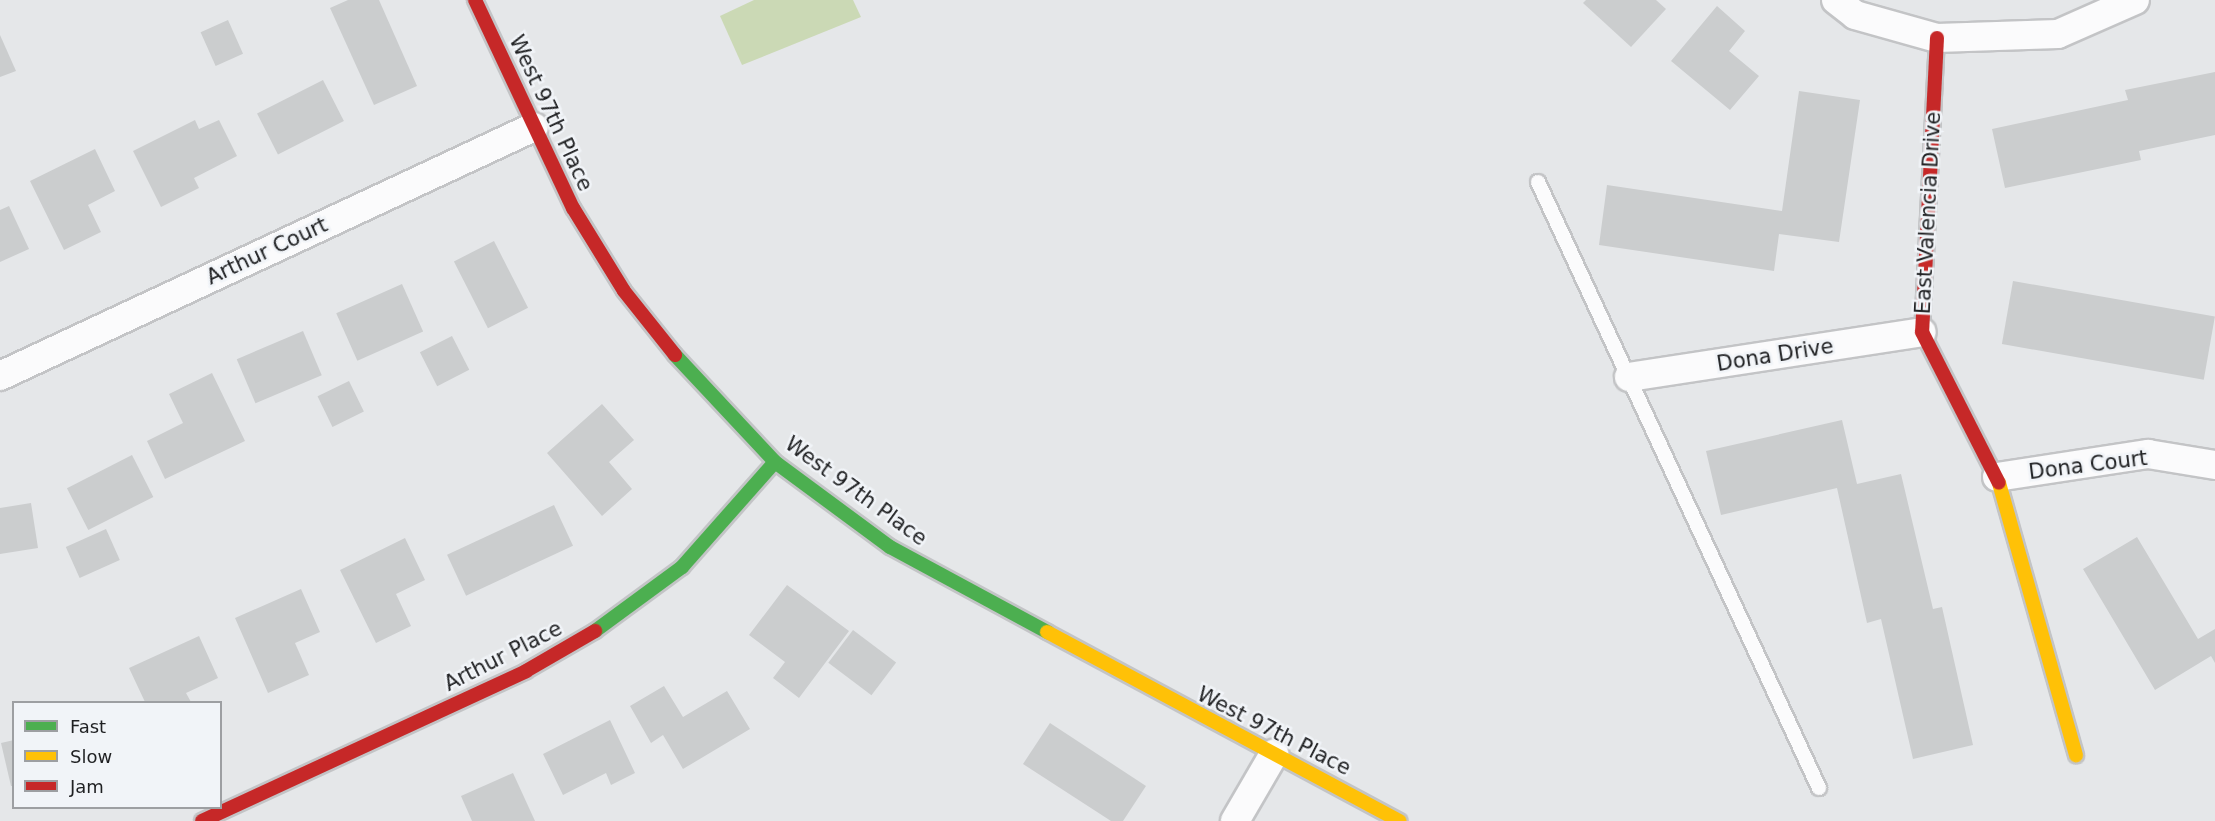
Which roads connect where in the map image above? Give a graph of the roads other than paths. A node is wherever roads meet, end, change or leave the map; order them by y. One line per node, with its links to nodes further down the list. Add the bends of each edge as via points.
1 (1836, 0): 4 (street, via 1855,15)
2 (2136, 0): 4 (street, via 2058,34)
3 (480, 2): 5 (street, West 97th Place)
4 (1937, 38): 7 (street, East Valencia Drive)
5 (534, 127): 8 (street, Arthur Court); 10 (street, West 97th Place, via 573,208 630,299 701,388)
6 (1538, 182): 9 (lane)
7 (1922, 332): 9 (street, Dona Drive); 12 (street, East Valencia Drive)
8 (0, 376)
9 (1629, 377): 15 (lane)
10 (776, 462): 13 (street, West 97th Place, via 890,547); 16 (street, Arthur Place, via 682,567 609,623 526,671)
11 (2215, 465): 12 (street, Dona Court, via 2148,454)
12 (1997, 477): 14 (street, East Valencia Drive)
13 (1274, 754): 17 (street); 18 (street, West 97th Place)
14 (2076, 755)
15 (1819, 788)
16 (202, 821)
17 (1235, 821)
18 (1400, 821)

